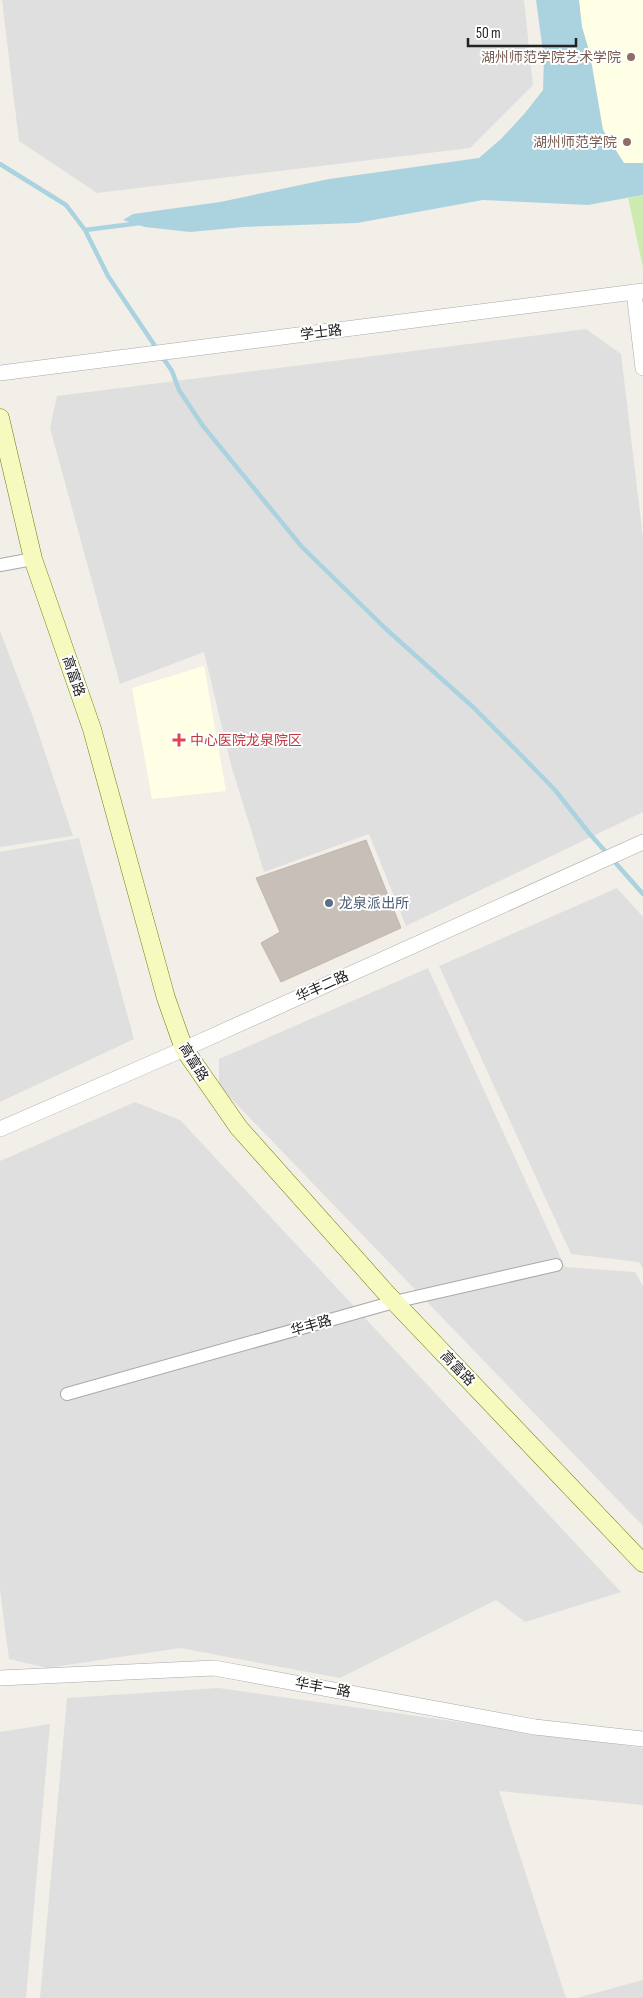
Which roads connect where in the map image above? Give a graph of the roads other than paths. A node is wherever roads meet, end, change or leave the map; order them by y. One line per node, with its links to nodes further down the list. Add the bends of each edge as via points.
1 (638, 291): 2 (street); 3 (street, 学士路)
2 (643, 368)
3 (0, 373)
4 (0, 418): 5 (main road, 高富路)
5 (33, 559): 6 (street); 8 (main road, 高富路, via 92,729 166,998)
6 (0, 564)
7 (643, 842): 8 (street, 华丰二路)
8 (184, 1049): 9 (street, 华丰二路); 11 (main road, 高富路, via 239,1128)
9 (0, 1129)
10 (556, 1265): 11 (street, 华丰路)
11 (394, 1302): 12 (street, 华丰路); 13 (main road, 高富路)
12 (68, 1394)
13 (643, 1563)
14 (0, 1678): 15 (street, 华丰一路, via 214,1668 535,1727)
15 (643, 1738)

